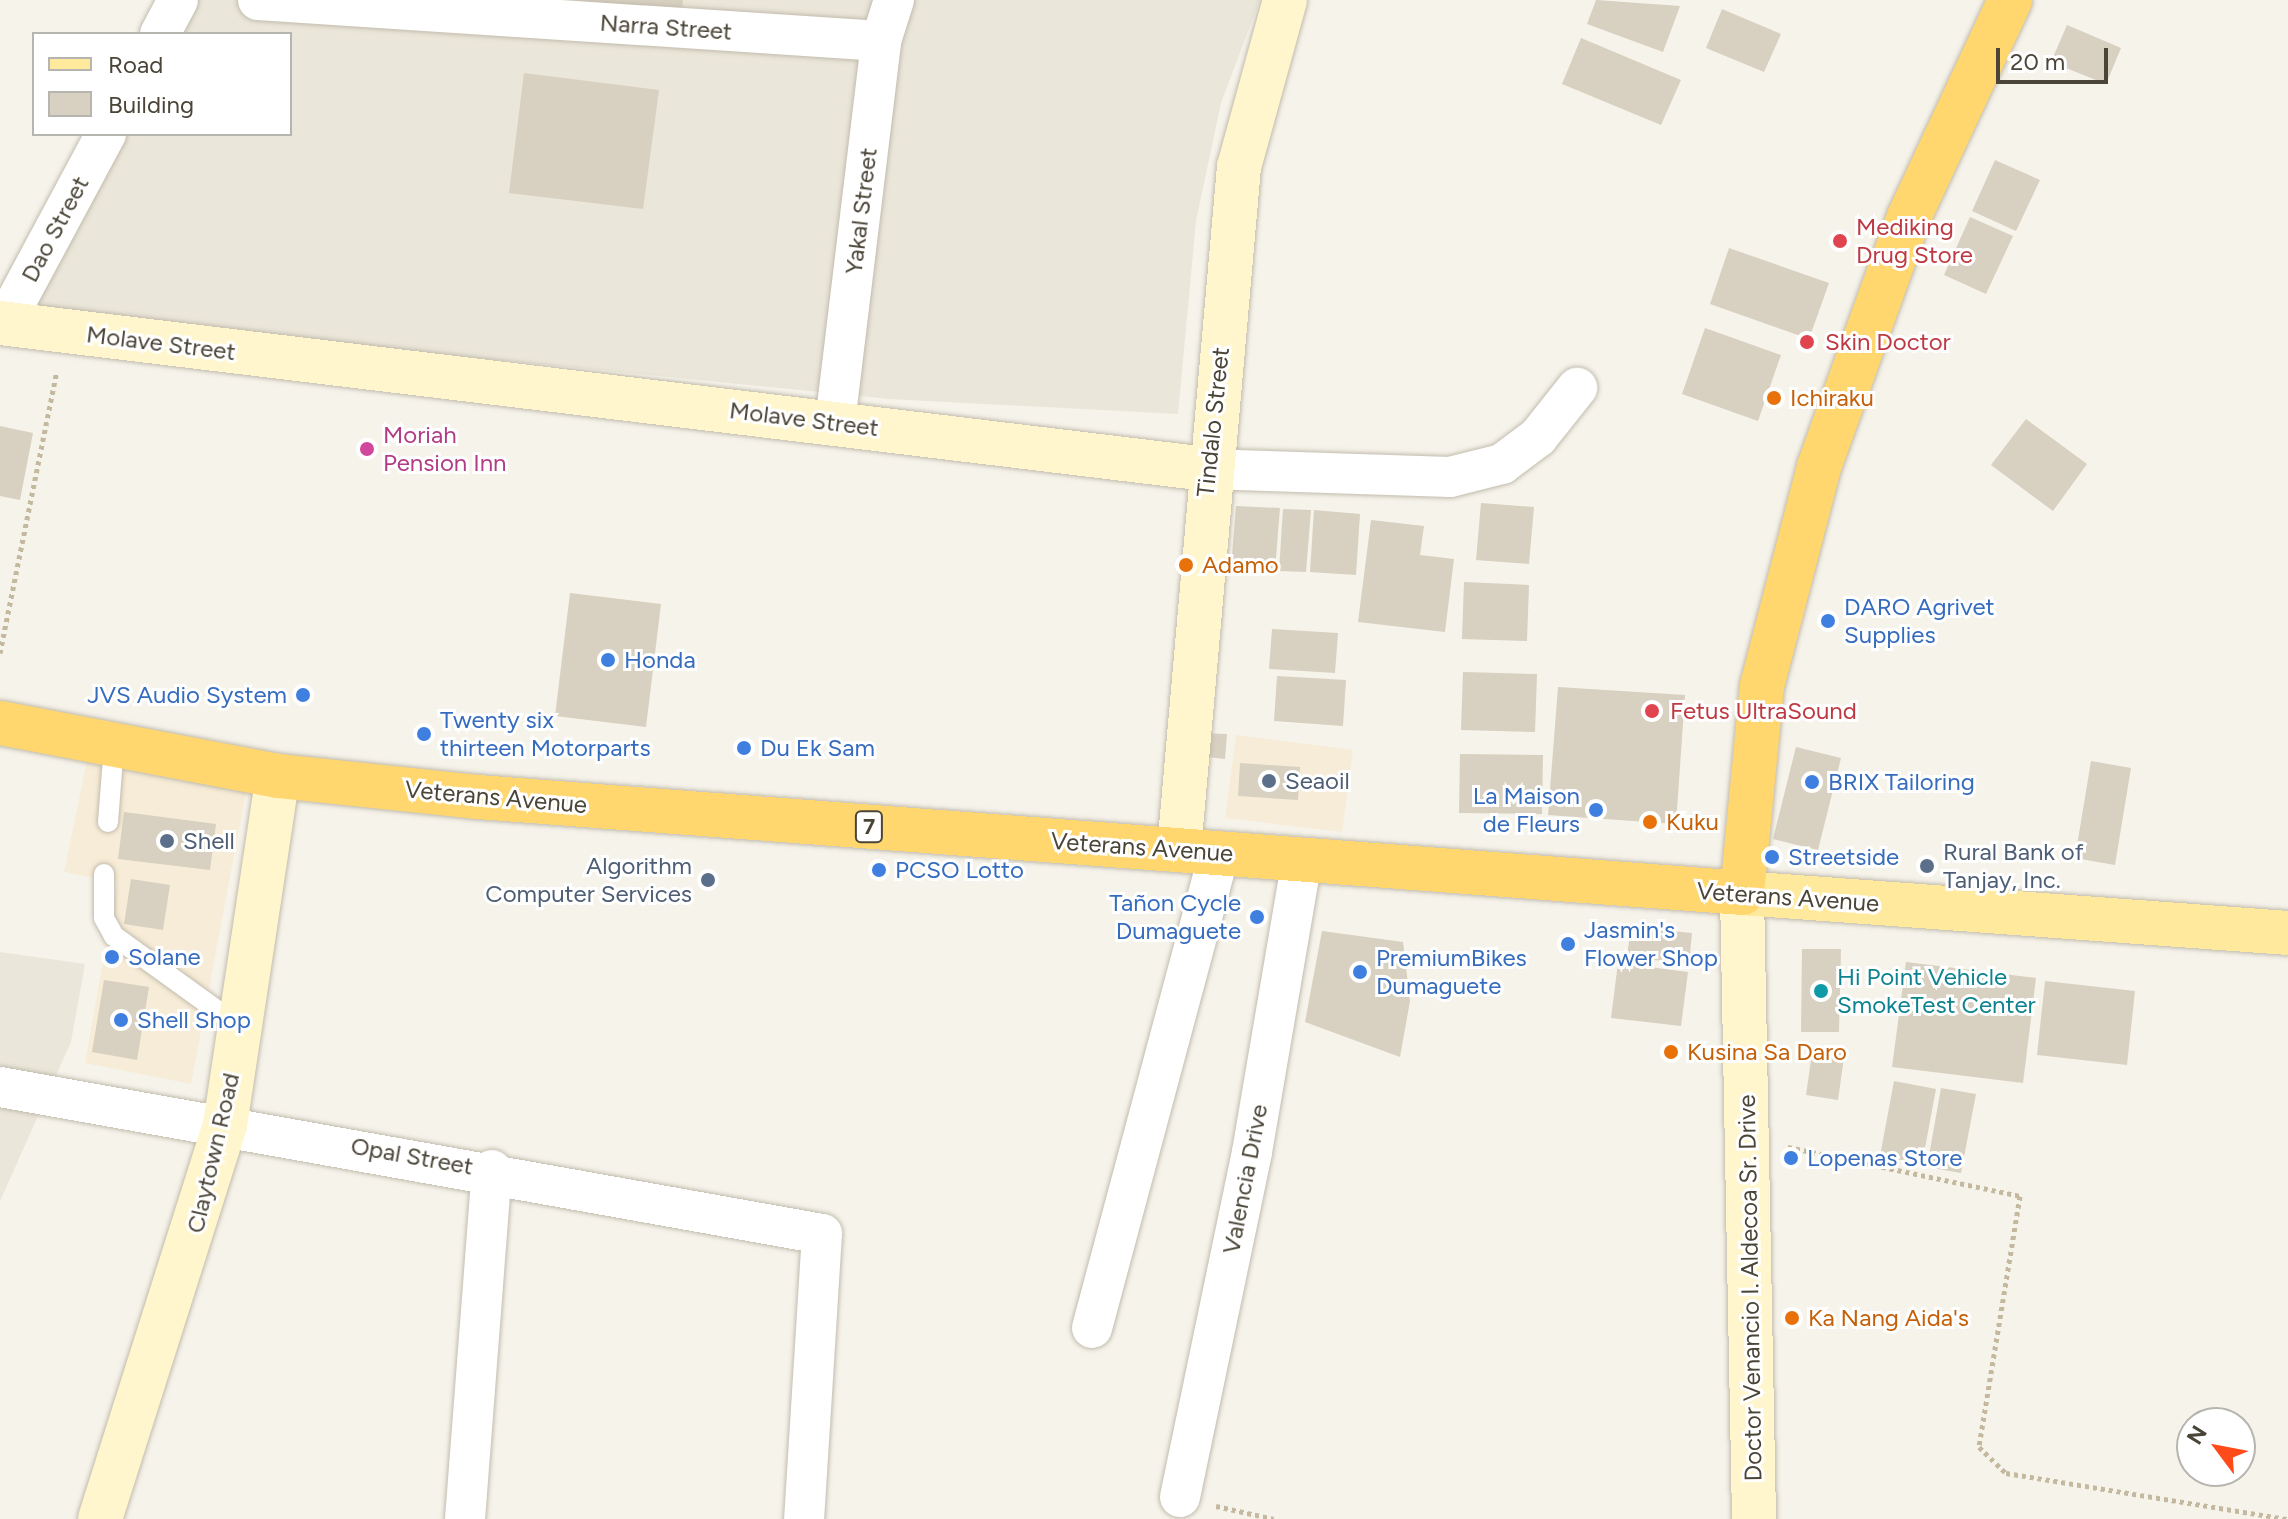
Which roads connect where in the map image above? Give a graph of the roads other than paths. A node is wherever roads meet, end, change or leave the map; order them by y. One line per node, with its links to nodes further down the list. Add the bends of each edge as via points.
1 (178, 0): 6 (street)
2 (258, 0): 7 (street, Narra Street)
3 (894, 0): 7 (street, Yakal Street)
4 (1285, 0): 12 (street, Tindalo Street, via 1239,167)
5 (2010, 0): 20 (highway, Doctor Venancio I. Aldecoa Sr. Drive, via 1909,217 1819,467 1762,686)
6 (161, 32)
7 (881, 41): 11 (street, Yakal Street)
8 (105, 136): 9 (street, Dao Street)
9 (2, 324): 11 (street, Molave Street)
10 (1577, 388): 12 (street, Molave Street, via 1538,437 1502,464 1450,477)
11 (835, 423): 12 (street, Molave Street)
12 (1207, 469): 17 (street, Tindalo Street)
13 (0, 723): 14 (highway, Veterans Avenue / 7)
14 (114, 745): 15 (highway, Veterans Avenue / 7); 16 (lane)
15 (278, 776): 17 (highway, Veterans Avenue / 7); 22 (street, Claytown Road)
16 (108, 822)
17 (1199, 852): 18 (highway, Veterans Avenue / 7); 26 (street)
18 (1302, 860): 20 (highway, Veterans Avenue / 7); 27 (street, Valencia Drive, via 1252,1152)
19 (104, 874): 22 (lane, via 104,918 114,936)
20 (1742, 893): 21 (main road, Veterans Avenue / 7); 31 (street, Doctor Venancio I. Aldecoa Sr. Drive)
21 (2288, 933)
22 (240, 1027): 24 (street, Claytown Road)
23 (0, 1087): 24 (street, Opal Street)
24 (225, 1125): 25 (street, Opal Street); 28 (street, Claytown Road)
25 (492, 1170): 29 (street); 30 (street, Opal Street, via 822,1234)
26 (1092, 1328)
27 (1180, 1497)
28 (100, 1519)
29 (465, 1519)
30 (804, 1519)
31 (1754, 1519)

